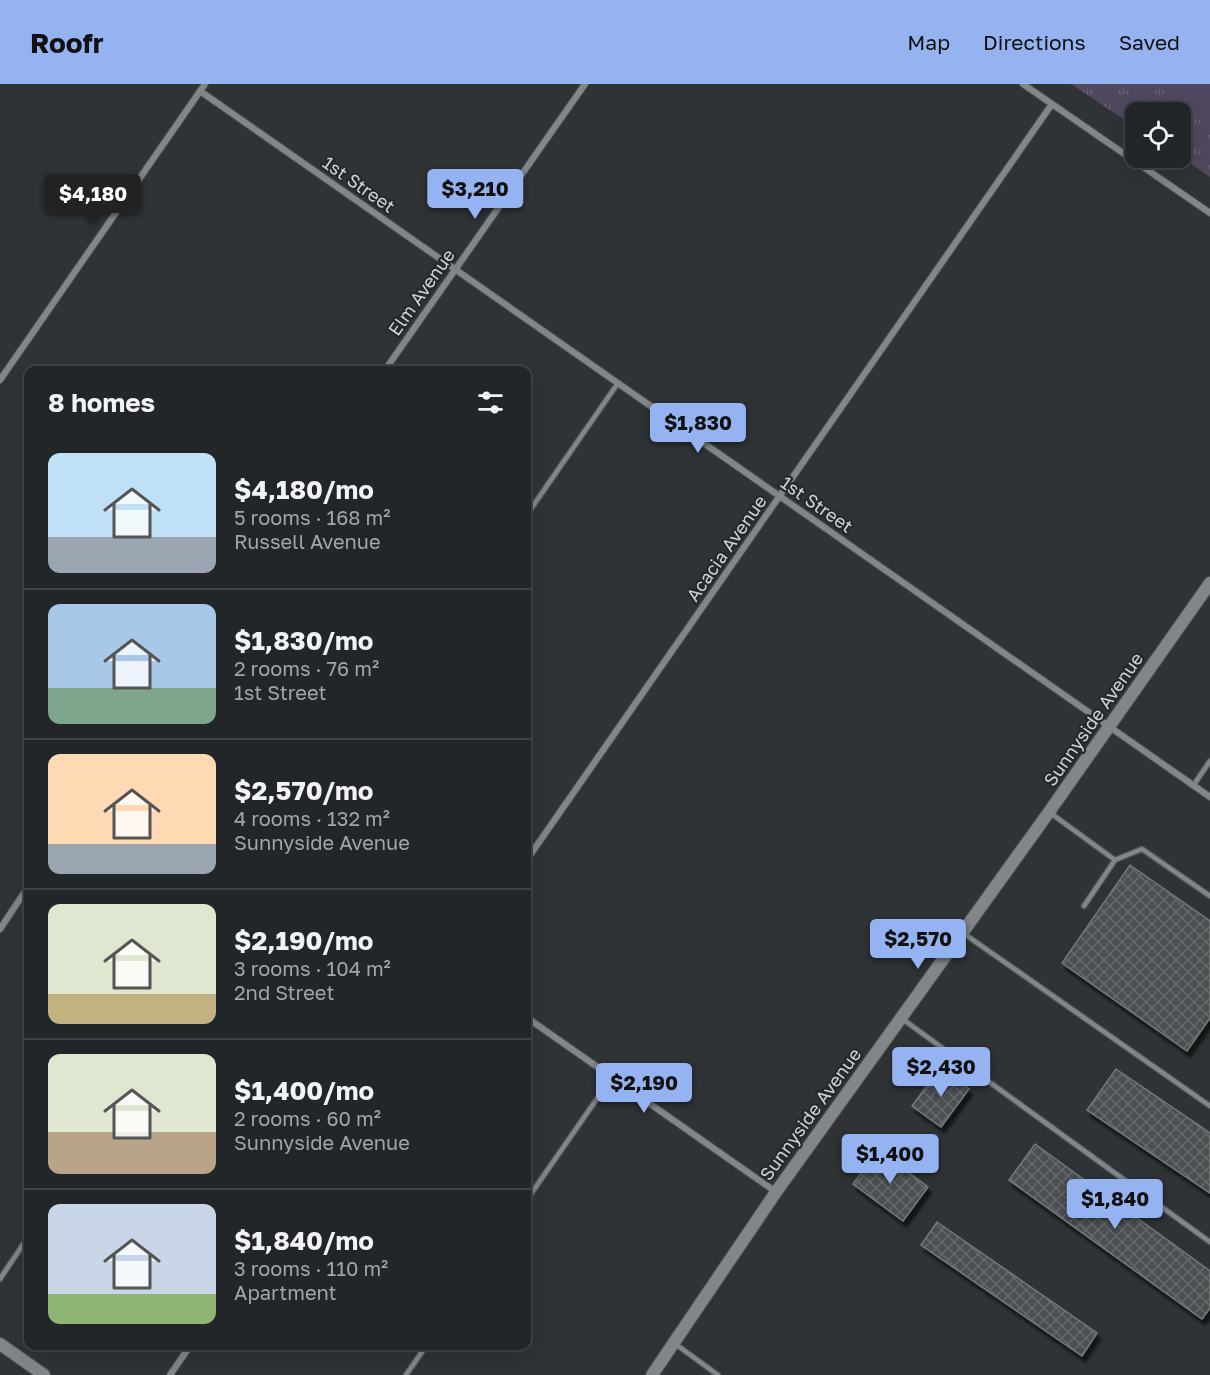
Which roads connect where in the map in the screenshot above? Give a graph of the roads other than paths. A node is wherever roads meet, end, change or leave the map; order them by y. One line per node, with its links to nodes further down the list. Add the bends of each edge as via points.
1 (205, 84): 4 (street)
2 (585, 84): 7 (street, Elm Avenue)
3 (1023, 84): 5 (street)
4 (200, 91): 7 (street, 1st Street); 9 (street)
5 (1052, 104): 6 (street); 11 (street, Acacia Avenue)
6 (1210, 213)
7 (455, 270): 8 (street, Elm Avenue); 10 (street, 1st Street)
8 (388, 366)
9 (0, 380)
10 (618, 383): 11 (street, 1st Street); 12 (lane)
11 (780, 496): 14 (street, 1st Street); 19 (street, Acacia Avenue)
12 (531, 509)
13 (1210, 583): 14 (main road, Sunnyside Avenue)
14 (1109, 726): 16 (street, 1st Street); 18 (main road, Sunnyside Avenue)
15 (1210, 761): 16 (lane)
16 (1193, 786): 17 (street, 1st Street)
17 (1210, 797)
18 (1049, 812): 20 (lane); 25 (main road, Sunnyside Avenue)
19 (531, 854)
20 (1115, 860): 22 (lane, via 1142,849); 23 (lane)
21 (24, 893): 24 (street)
22 (1210, 896)
23 (1084, 906)
24 (0, 929)
25 (963, 933): 26 (main road, Sunnyside Avenue); 29 (lane)
26 (902, 1018): 30 (main road, Sunnyside Avenue); 32 (lane)
27 (531, 1020): 28 (street)
28 (612, 1077): 30 (street); 31 (lane)
29 (1210, 1106)
30 (776, 1192): 35 (main road, Sunnyside Avenue)
31 (531, 1194)
32 (1210, 1242)
33 (24, 1244): 34 (lane)
34 (0, 1279)
35 (674, 1343): 42 (main road, Sunnyside Avenue); 43 (lane)
36 (0, 1344): 39 (main road)
37 (187, 1350): 40 (street)
38 (423, 1350): 41 (lane)
39 (44, 1375)
40 (170, 1375)
41 (406, 1375)
42 (652, 1375)
43 (718, 1375)

